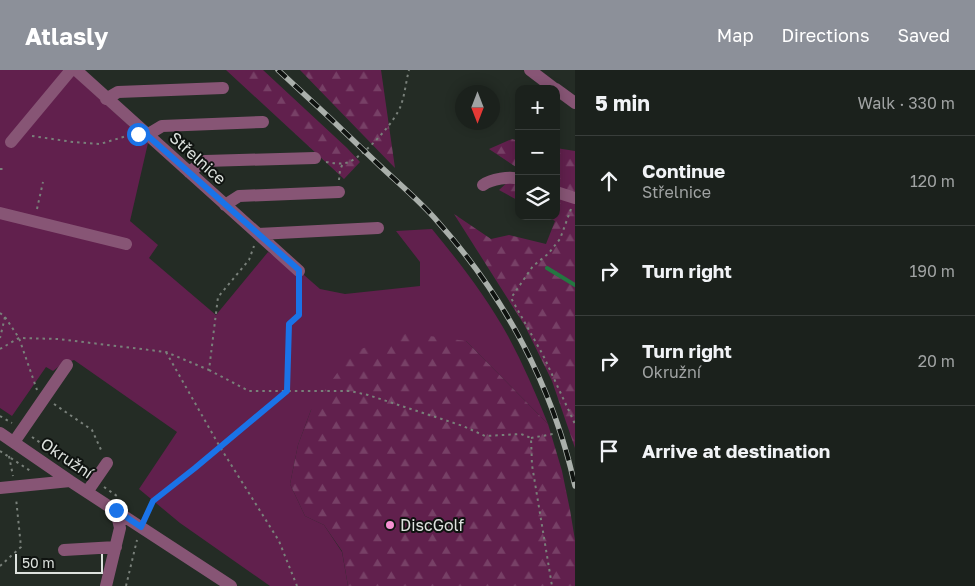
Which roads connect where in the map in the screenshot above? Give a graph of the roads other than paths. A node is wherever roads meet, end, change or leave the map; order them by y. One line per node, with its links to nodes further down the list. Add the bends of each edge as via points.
1 (71, 70): 11 (street)
2 (76, 70): 7 (street, Střelnice)
3 (530, 70): 4 (street)
4 (551, 85)
5 (223, 88): 7 (street, via 118,92)
6 (560, 92): 8 (street)
7 (106, 99): 10 (street, Střelnice)
8 (575, 103)
9 (263, 122): 10 (street, via 162,126)
10 (147, 135): 13 (street, Střelnice)
11 (13, 140)
12 (315, 158): 13 (street, via 205,161)
13 (189, 172): 19 (street, Střelnice)
14 (515, 178): 15 (street)
15 (484, 185)
16 (339, 192): 19 (street, via 239,196)
17 (560, 194): 18 (street)
18 (574, 203)
19 (225, 204): 22 (street, Střelnice)
20 (0, 213): 23 (street)
21 (378, 228): 22 (street)
22 (258, 234): 24 (street, Střelnice)
23 (126, 244)
24 (299, 270)
25 (67, 365): 27 (street)
26 (0, 432): 27 (street, Okružní)
27 (14, 442): 29 (street, Okružní)
28 (107, 463): 31 (street)
29 (70, 481): 30 (street); 31 (street, Okružní)
30 (0, 488)
31 (87, 492): 32 (street, Okružní)
32 (119, 505): 33 (street, via 120,528); 36 (street, Okružní, via 141,527)
33 (116, 547): 34 (street); 35 (street)
34 (64, 550)
35 (106, 586)
36 (231, 586)

